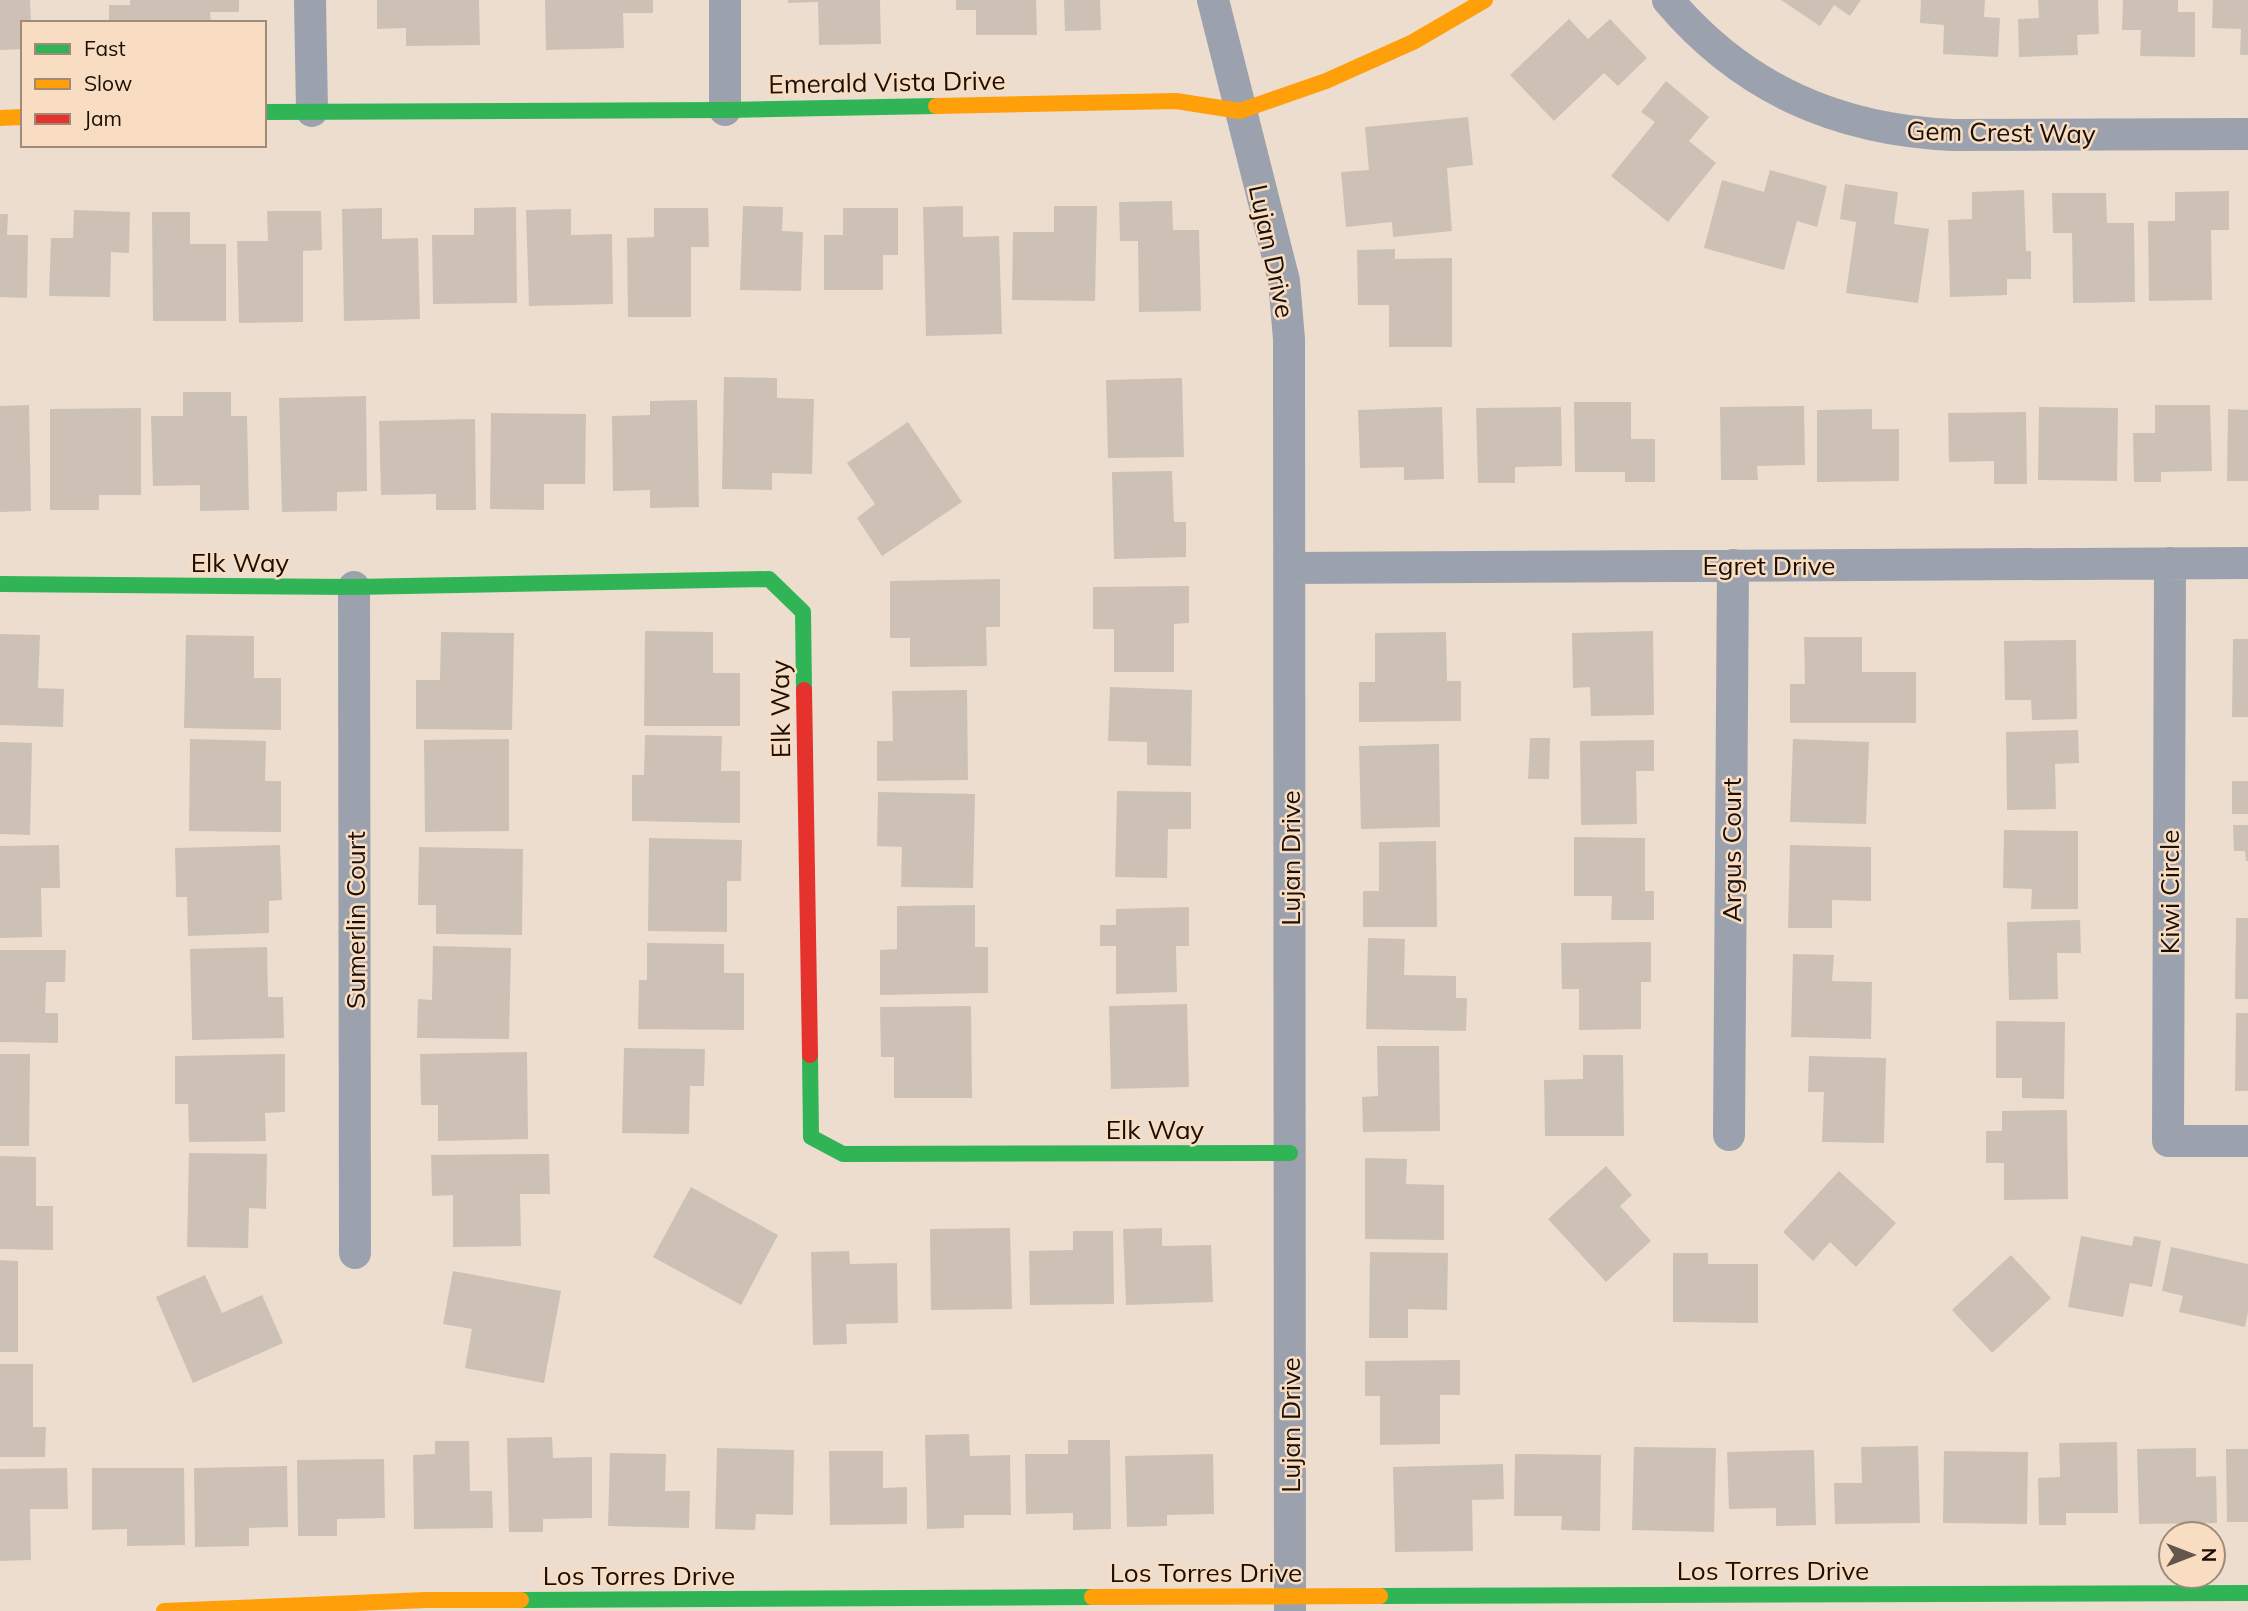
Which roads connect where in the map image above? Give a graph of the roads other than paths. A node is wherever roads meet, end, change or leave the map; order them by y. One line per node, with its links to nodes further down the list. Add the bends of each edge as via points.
1 (310, 0): 7 (street)
2 (725, 0): 6 (street)
3 (1213, 0): 8 (street, Lujan Drive)
4 (1485, 0): 8 (street, Emerald Vista Drive, via 1363,65)
5 (1668, 0): 12 (street, Gem Crest Way, via 1712,46 1748,73 1796,100 1869,125 1953,135)
6 (725, 110): 7 (street, Emerald Vista Drive); 8 (street, Emerald Vista Drive, via 1175,101)
7 (312, 111): 9 (street, Emerald Vista Drive)
8 (1240, 111): 16 (street, Lujan Drive, via 1283,281 1289,339)
9 (266, 112)
10 (21, 117): 11 (street)
11 (0, 118)
12 (2248, 134)
13 (2170, 563): 14 (street, Egret Drive); 15 (street, Egret Drive); 20 (street, Kiwi Circle, via 2168,1140)
14 (2248, 563)
15 (1733, 565): 16 (street, Egret Drive); 19 (street, Argus Court)
16 (1290, 568): 21 (street, Lujan Drive)
17 (0, 584): 18 (street, Elk Way)
18 (354, 587): 21 (street, Elk Way, via 769,579 803,612 811,1137 843,1154); 22 (street, Sumerlin Court)
19 (1729, 1135)
20 (2248, 1141)
21 (1290, 1153): 24 (street, Lujan Drive)
22 (355, 1253)
23 (2248, 1593): 24 (street, Los Torres Drive)
24 (1290, 1604): 25 (street, Los Torres Drive, via 426,1600)
25 (164, 1611)

